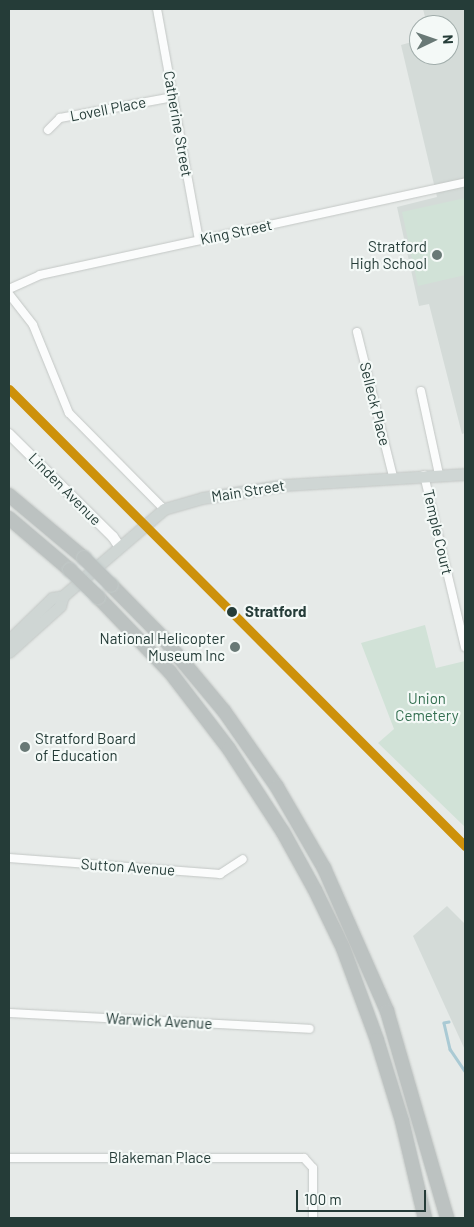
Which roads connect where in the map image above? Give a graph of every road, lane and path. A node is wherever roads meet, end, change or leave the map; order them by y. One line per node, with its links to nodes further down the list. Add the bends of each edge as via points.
1 (157, 9): 2 (street, Catherine Street)
2 (173, 97): 3 (street, Lovell Place, via 60,118); 5 (street, Catherine Street)
3 (48, 130)
4 (465, 182): 5 (street, King Street)
5 (199, 240): 6 (street, King Street, via 40,276)
6 (9, 289)
7 (9, 294): 16 (street, via 34,325 69,413)
8 (357, 332): 14 (street, Selleck Place)
9 (421, 391): 11 (street)
10 (9, 434): 18 (street, Linden Avenue, via 113,536)
11 (439, 474): 12 (main road, Main Street); 13 (main road, Main Street)
12 (465, 474)
13 (424, 475): 14 (main road, Main Street); 20 (street, Temple Court)
14 (394, 476): 16 (main road, Main Street, via 276,486 202,498)
15 (9, 493): 28 (highway, bridge, via 84,558 164,639 224,711 277,788 317,855 355,932 387,1011)
16 (164, 509): 18 (main road, Main Street)
17 (9, 518): 27 (highway, bridge, via 70,570 148,648 215,729 266,804 343,948 367,1009 402,1121)
18 (119, 546): 19 (main road, Main Street, via 63,596 60,606)
19 (11, 644)
20 (465, 647)
21 (9, 858): 22 (street, Sutton Avenue, via 220,874)
22 (243, 860)
23 (9, 1013): 24 (street, Warwick Avenue)
24 (310, 1029)
25 (9, 1158): 26 (street, Blakeman Place, via 300,1158 310,1161 313,1172)
26 (313, 1218)
27 (425, 1218)
28 (447, 1218)

